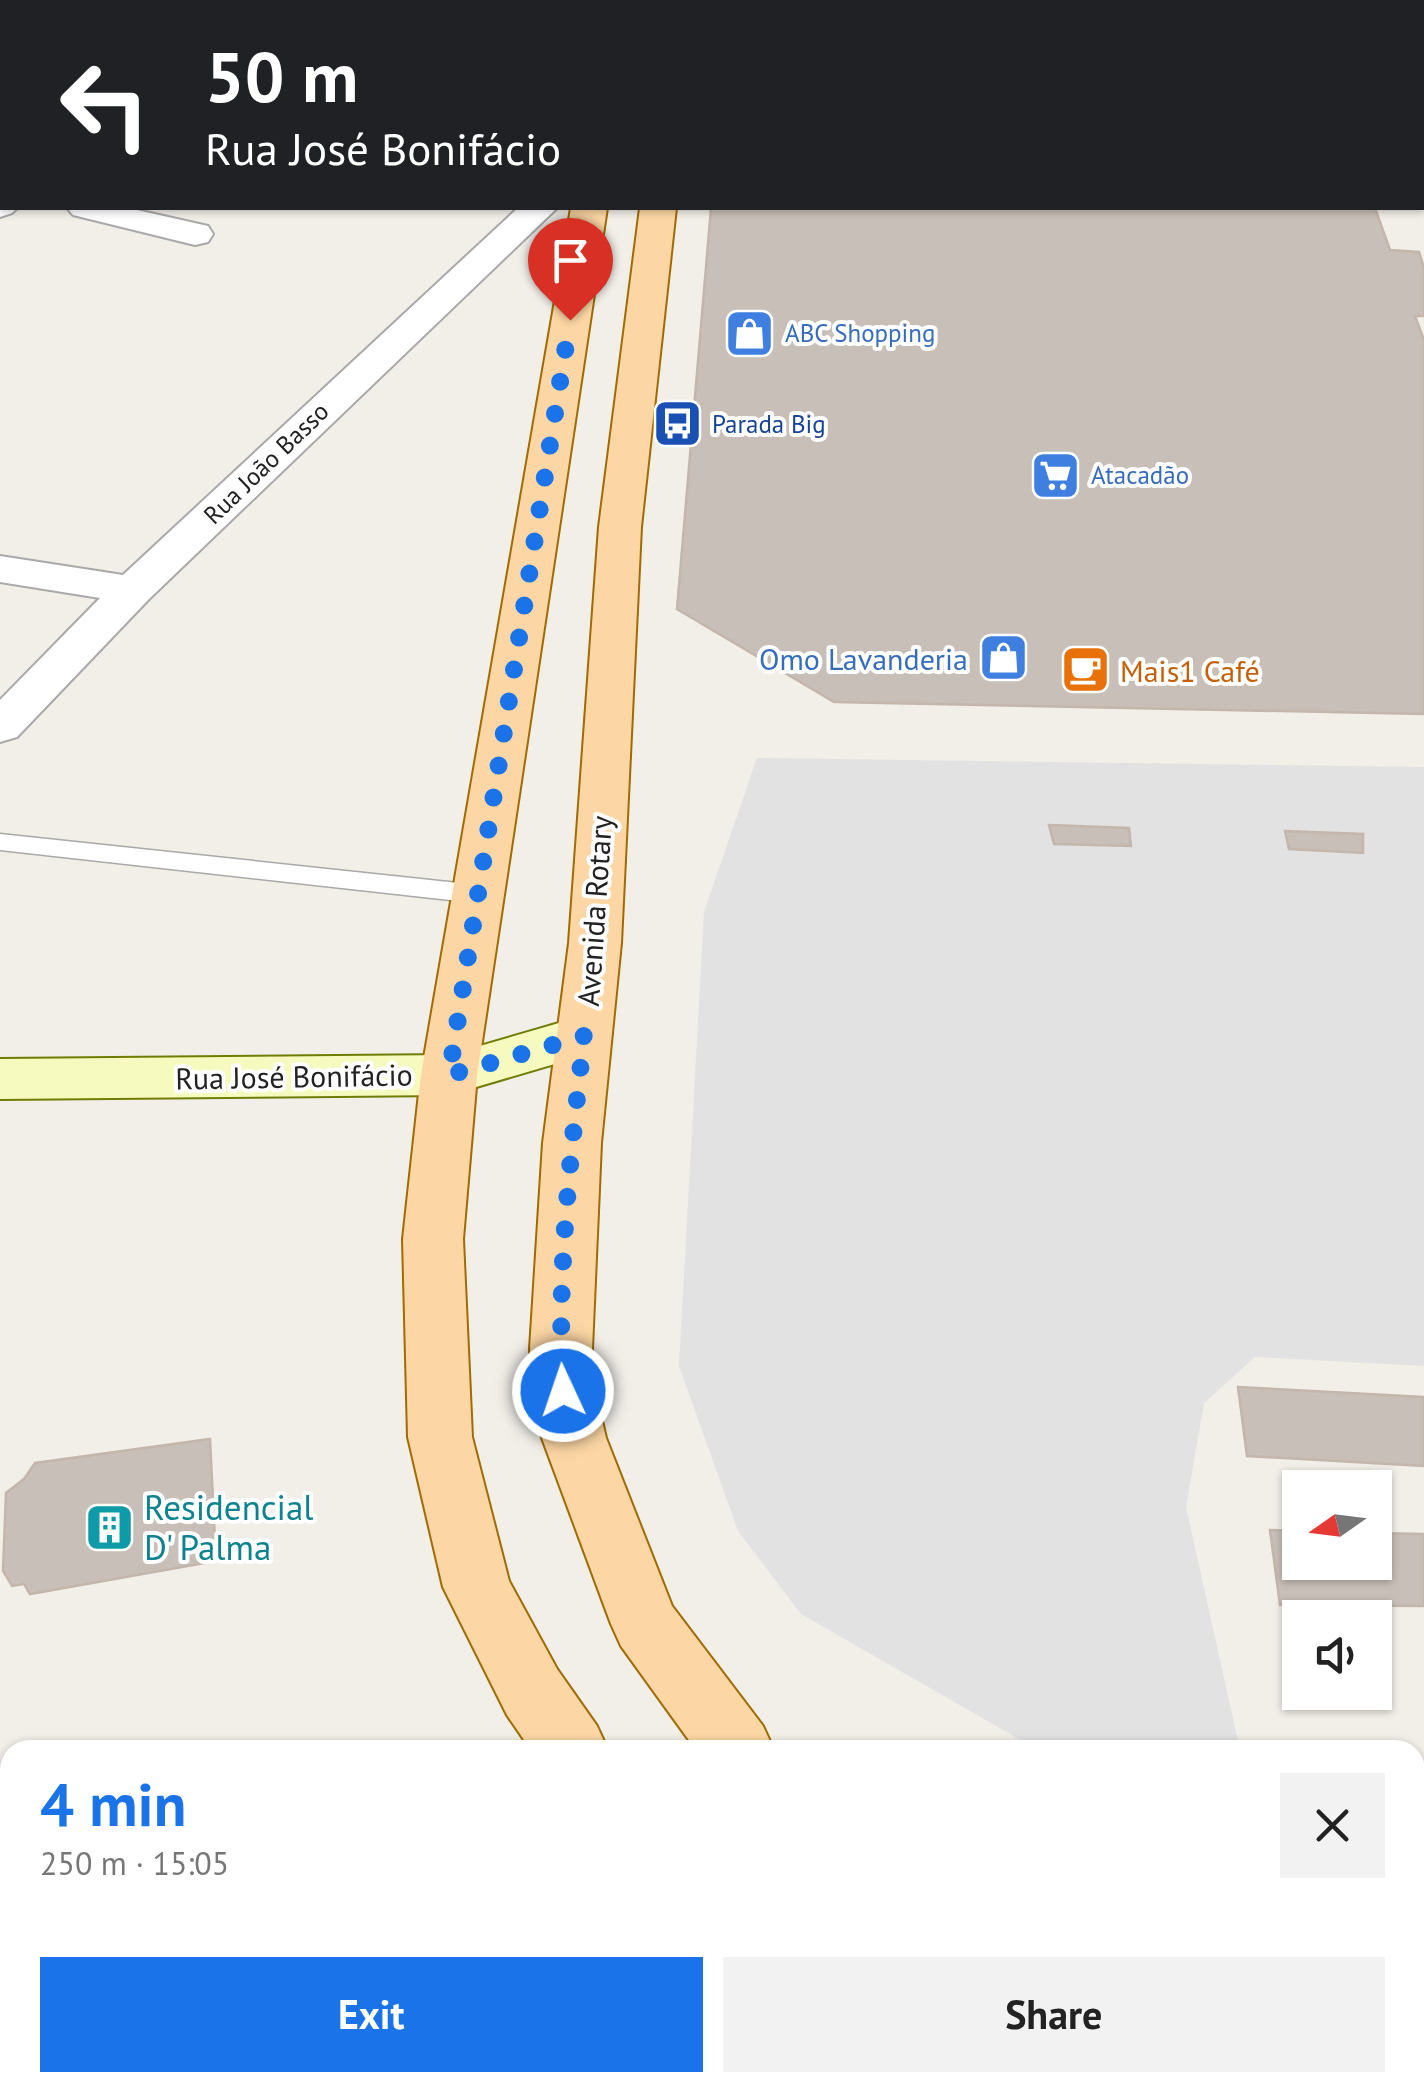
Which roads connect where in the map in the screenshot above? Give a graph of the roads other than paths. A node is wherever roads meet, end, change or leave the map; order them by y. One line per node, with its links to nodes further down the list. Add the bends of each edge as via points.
1 (93, 210): 5 (street)
2 (537, 210): 7 (street, Rua João Basso)
3 (589, 210): 10 (main road)
4 (658, 210): 11 (main road, Avenida Rotary, via 620,526)
5 (195, 234)
6 (0, 569): 7 (street)
7 (133, 590): 8 (street, Rua João Basso)
8 (0, 727)
9 (0, 842): 10 (lane)
10 (477, 894): 12 (main road)
11 (584, 1036): 12 (street, Rua José Bonifácio); 15 (main road, Avenida Rotary, via 572,1143 563,1391 590,1484 645,1624)
12 (449, 1075): 13 (street, Rua José Bonifácio); 14 (main road, via 434,1239 440,1437 477,1587)
13 (0, 1080)
14 (565, 1740)
15 (731, 1740)

